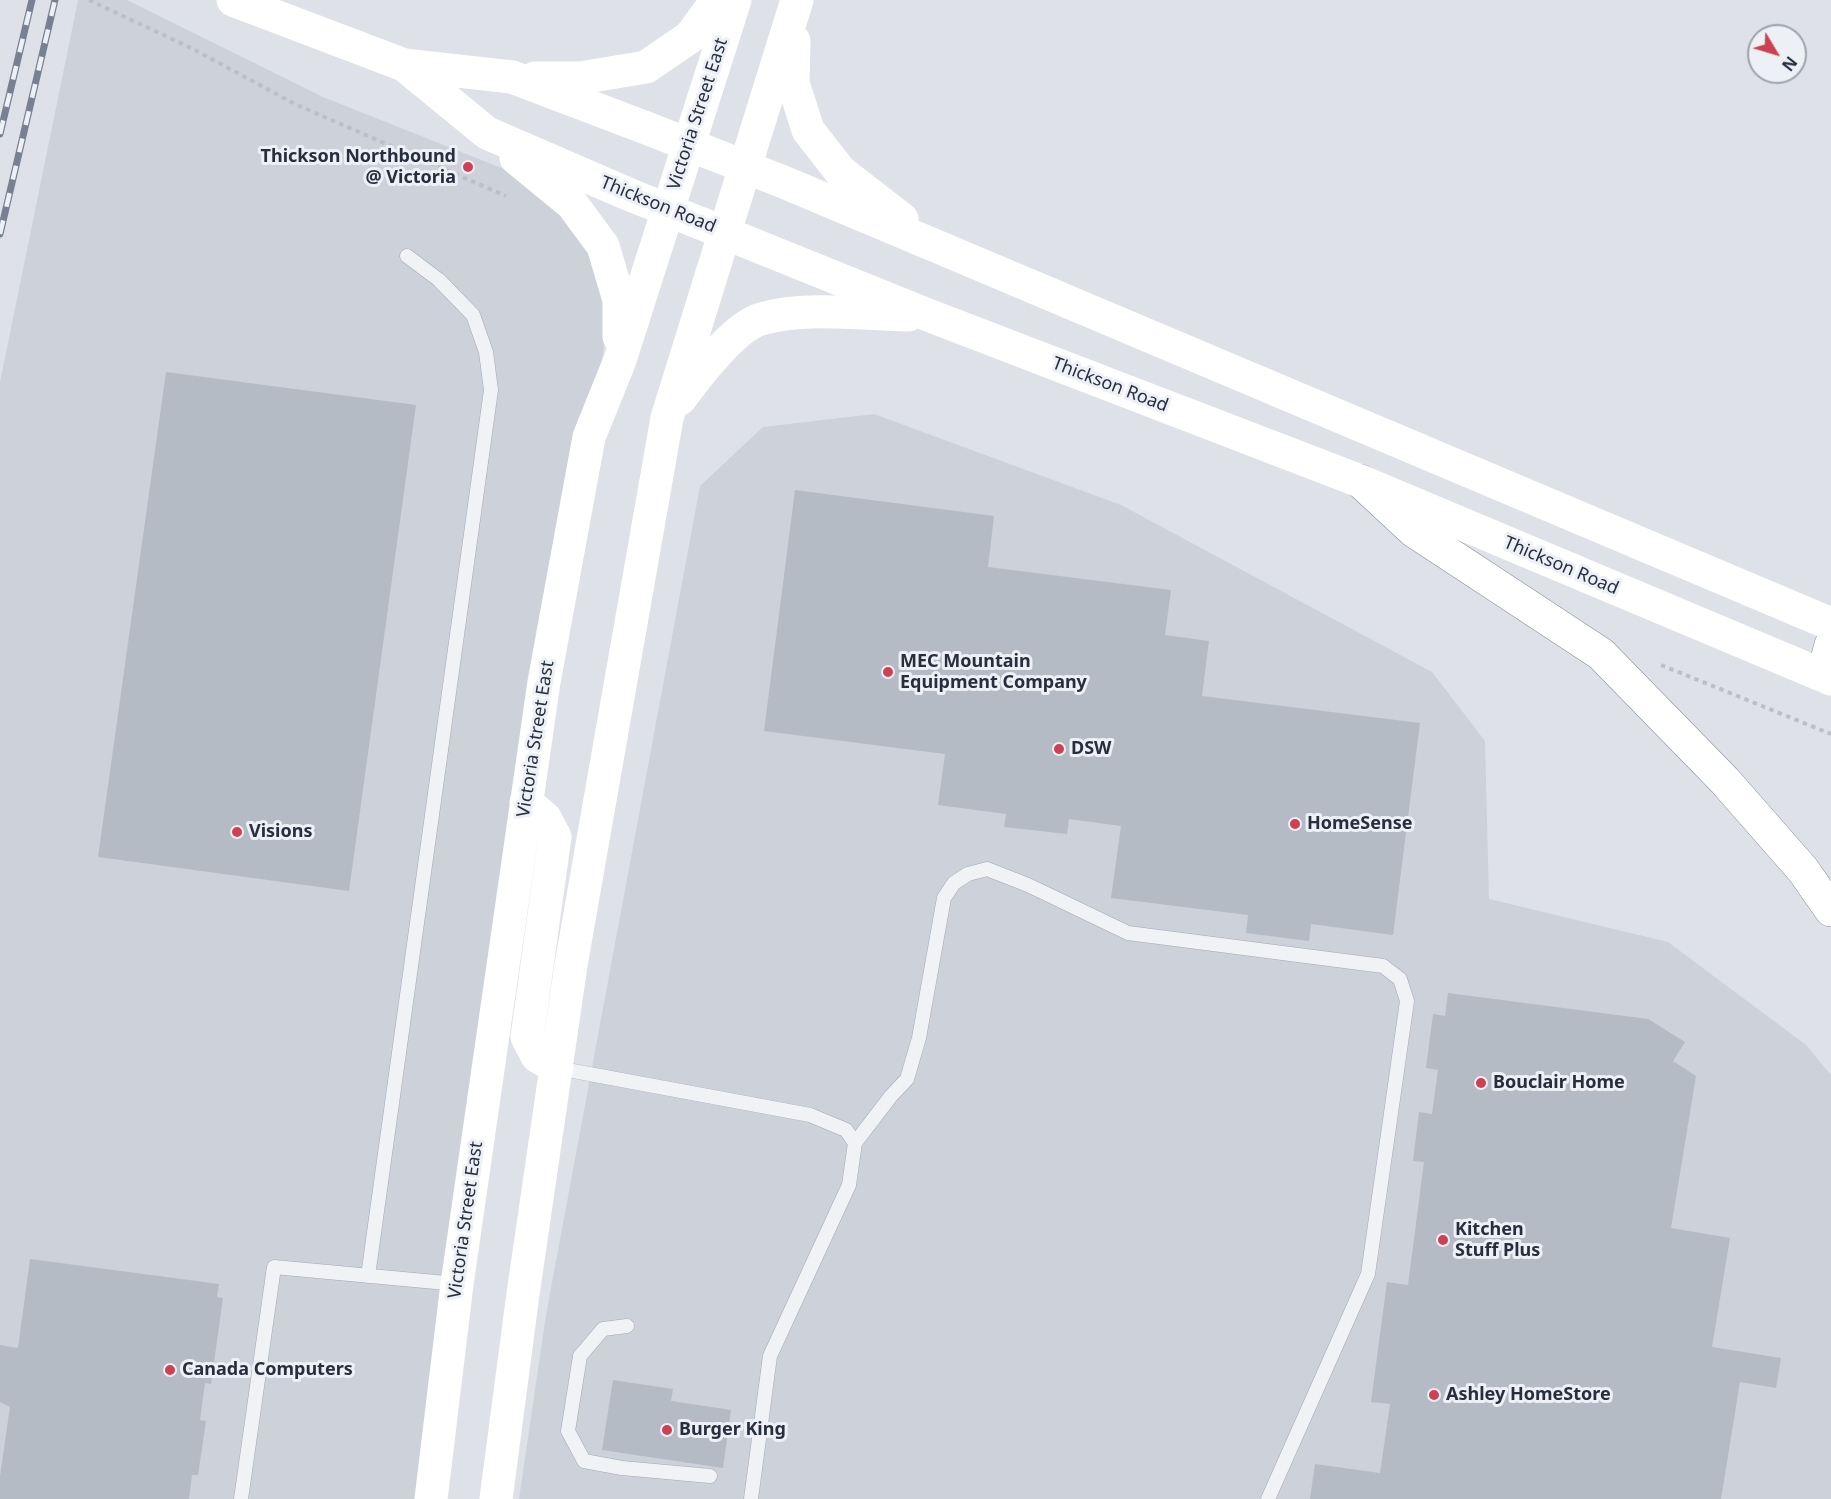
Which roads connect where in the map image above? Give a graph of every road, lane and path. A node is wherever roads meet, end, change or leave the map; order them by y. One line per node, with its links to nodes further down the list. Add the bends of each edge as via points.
1 (89, 0): 11 (path, via 191,48 297,105)
2 (233, 0): 6 (main road, Thickson Road)
3 (717, 0): 7 (main road, via 690,37 646,67 580,78)
4 (735, 0): 9 (main road, Victoria Street East)
5 (796, 4): 10 (main road); 14 (main road, via 793,83 808,130 840,171)
6 (404, 65): 7 (main road, Thickson Road); 8 (main road, Thickson Road)
7 (512, 77): 9 (main road, Thickson Road)
8 (487, 134): 12 (main road, Thickson Road); 17 (main road, via 572,204 603,246 619,300)
9 (689, 145): 10 (main road, Thickson Road); 12 (main road, Victoria Street East)
10 (746, 167): 13 (main road); 14 (main road, Thickson Road)
11 (508, 196)
12 (668, 210): 13 (main road, Thickson Road); 17 (main road, Victoria Street East)
13 (725, 233): 16 (main road, Thickson Road); 18 (main road)
14 (936, 246): 20 (main road, Thickson Road)
15 (407, 256): 28 (lane, via 473,315 486,352 491,390)
16 (928, 315): 18 (main road, via 805,312 759,319 726,342); 19 (main road, Thickson Road)
17 (620, 360): 24 (main road, Victoria Street East, via 588,437)
18 (667, 418): 26 (main road, via 571,965)
19 (1360, 481): 22 (main road, Thickson Road); 25 (main road, via 1414,531 1601,654 1725,781 1803,870)
20 (1831, 624)
21 (1659, 664): 23 (path)
22 (1828, 666)
23 (1831, 734)
24 (526, 802): 26 (main road, via 545,818 555,837 528,1037 537,1056); 29 (main road, Victoria Street East)
25 (1831, 910)
26 (557, 1068): 27 (lane, via 810,1115 846,1130); 34 (main road)
27 (855, 1143): 35 (lane, via 849,1185 770,1356); 36 (lane, via 907,1079 919,1038 944,898 954,883 968,874 987,869 1128,933 1383,966 1400,980 1407,1001 1368,1274)
28 (368, 1276): 29 (lane); 32 (lane, via 274,1267)
29 (457, 1284): 33 (main road, Victoria Street East)
30 (627, 1326): 31 (lane, via 603,1329 580,1356 568,1431 584,1461)
31 (710, 1476)
32 (241, 1499)
33 (431, 1499)
34 (496, 1499)
35 (751, 1499)
36 (1268, 1499)

